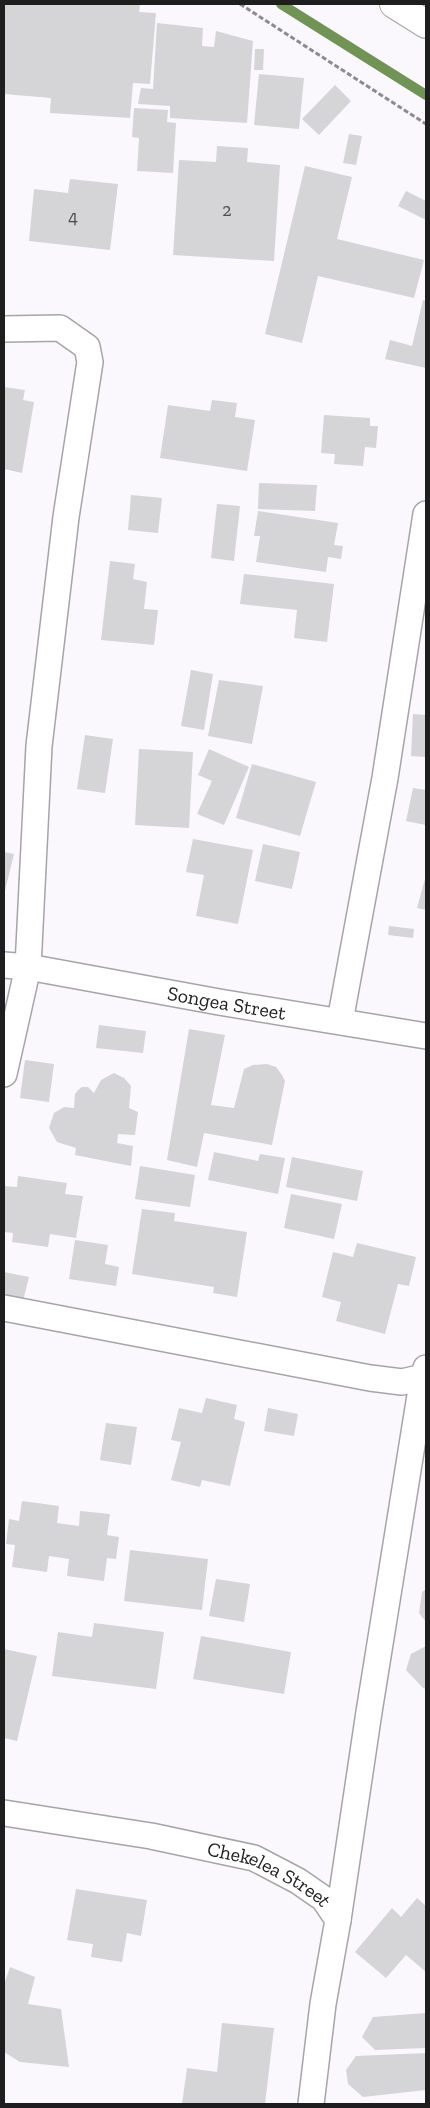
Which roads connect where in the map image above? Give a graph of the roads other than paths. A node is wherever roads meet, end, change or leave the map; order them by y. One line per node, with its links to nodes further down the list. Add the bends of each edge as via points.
1 (394, 4): 2 (highway)
2 (426, 24)
3 (4, 329): 5 (street, via 60,328 87,347 90,362 66,517)
4 (426, 514): 6 (street, via 385,778)
5 (16, 966): 6 (street, Songea Street); 8 (street)
6 (340, 1021): 7 (street, Songea Street)
7 (426, 1036)
8 (4, 1074)
9 (4, 1308): 10 (street, via 370,1378 402,1382)
10 (425, 1372): 12 (street, via 367,1721)
11 (4, 1813): 12 (street, Chekelea Street, via 151,1836 254,1858 324,1899)
12 (338, 1920): 13 (street, Chekelea Street, via 323,2004)
13 (311, 2104)

